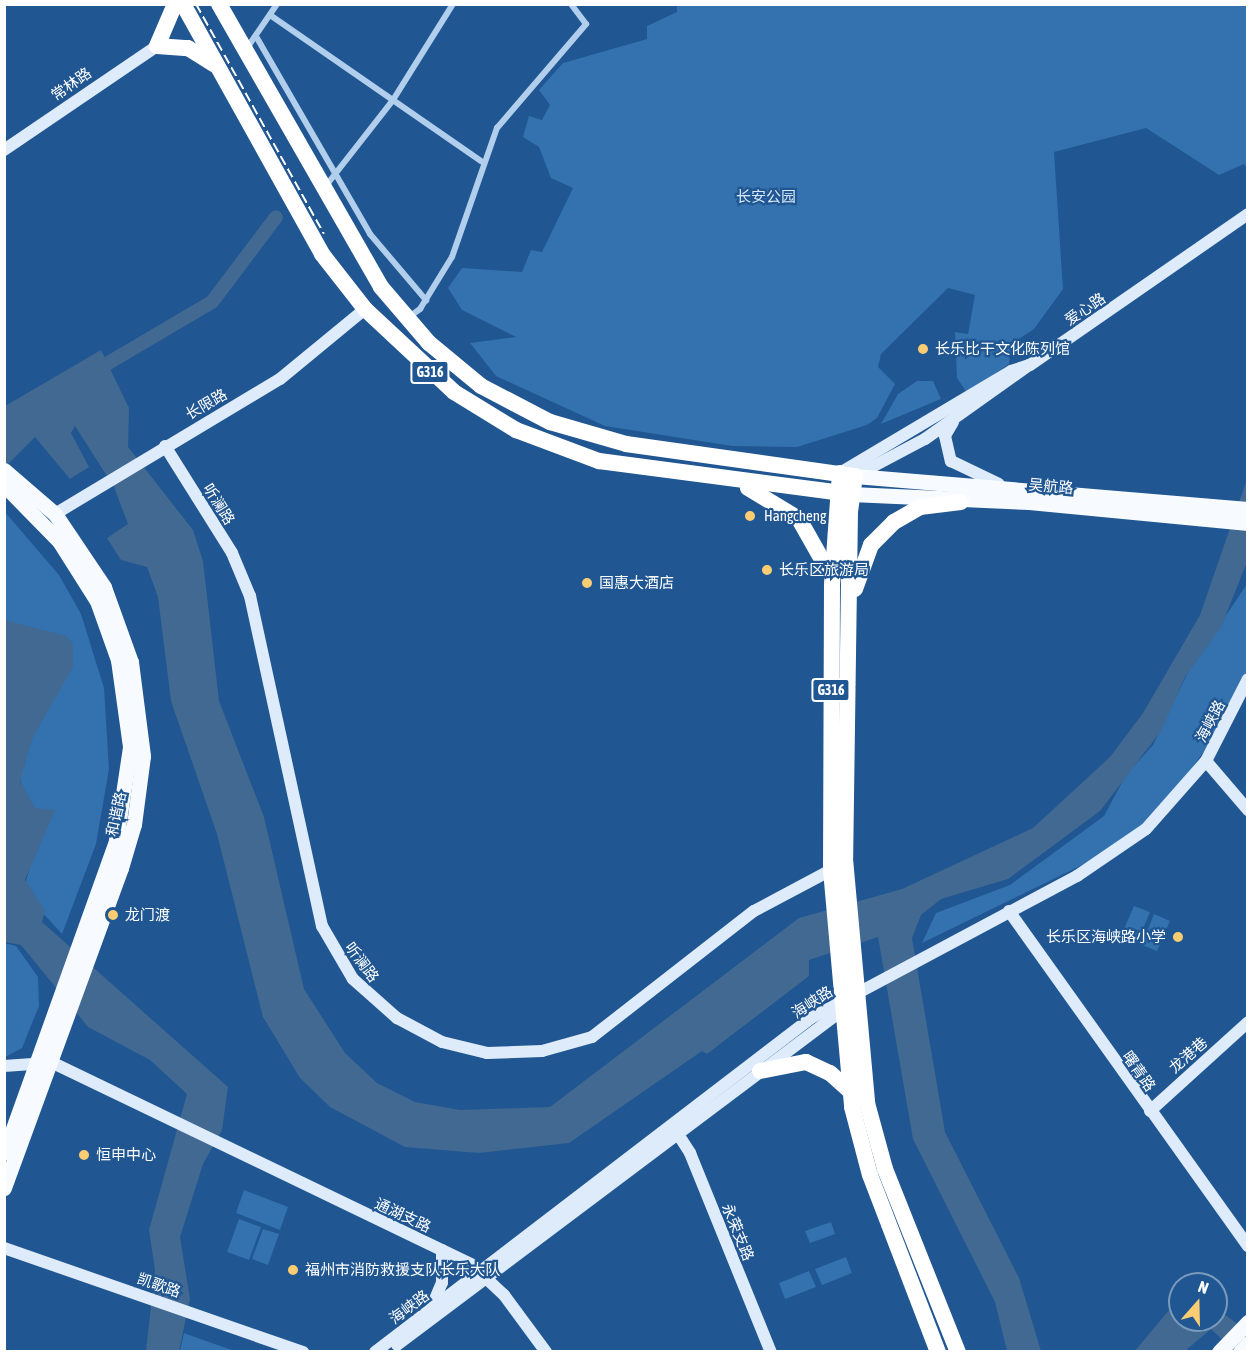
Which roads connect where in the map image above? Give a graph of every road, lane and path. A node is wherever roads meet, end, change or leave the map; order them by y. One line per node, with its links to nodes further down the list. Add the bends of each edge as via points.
1 (175, 4): 9 (highway)
2 (183, 4): 10 (highway, G316)
3 (219, 4): 8 (highway, G316)
4 (453, 4): 11 (street)
5 (571, 4): 13 (street, via 586,24 496,128)
6 (274, 6): 7 (street)
7 (270, 15): 8 (street); 11 (street)
8 (251, 44): 14 (street); 15 (highway, G316)
9 (157, 46): 10 (highway, via 188,48); 12 (street, 常林路)
10 (218, 67): 18 (highway, G316, via 322,254)
11 (393, 100): 13 (street); 14 (street)
12 (4, 150)
13 (481, 161): 17 (street, via 452,257)
14 (337, 177): 15 (street); 17 (street, via 387,259)
15 (322, 189): 19 (highway, G316)
16 (1248, 214): 20 (street, 爱心路)
17 (426, 300): 19 (street)
18 (365, 309): 22 (street, 长限路, via 280,379); 26 (highway, G316, via 454,392 516,430 628,468)
19 (406, 319): 23 (highway, G316, via 481,386 550,422 668,453)
20 (1030, 364): 21 (street); 24 (street, 爱心路, via 1011,371)
21 (957, 418): 24 (street); 29 (street, via 945,436 951,461 978,478)
22 (165, 446): 34 (street, 长限路); 42 (street, 听澜路, via 232,553 250,596 322,926 353,979 397,1018 442,1042 487,1053 542,1051 592,1037 754,911)
23 (786, 467): 24 (highway, G316); 28 (highway, via 793,478)
24 (848, 475): 27 (main road, 吴航路); 30 (highway, G316)
25 (6, 476): 34 (main road, 和谐路); 47 (main road, 和谐路, via 88,584 114,644 126,696 130,747 122,822 56,1008)
26 (737, 482): 28 (highway, G316); 36 (highway, via 799,519 822,550)
27 (925, 484): 29 (main road, 吴航路); 31 (main road, via 917,489)
28 (785, 488): 30 (highway, G316)
29 (1012, 488): 33 (main road, 吴航路)
30 (844, 493): 31 (main road, 吴航路); 36 (highway, G316); 37 (highway, G316)
31 (924, 500): 32 (main road, 吴航路)
32 (961, 502): 33 (main road, 吴航路); 37 (highway, via 920,507 878,535 864,557)
33 (1236, 513): 35 (main road, 吴航路)
34 (55, 514): 47 (main road, 和谐路, via 104,587 131,662 141,721 134,824 88,963)
35 (1248, 523)
36 (832, 584): 42 (highway, G316)
37 (849, 610): 43 (highway, G316)
38 (1248, 679): 40 (street, 海峡路)
39 (1248, 693): 40 (street, 海峡路)
40 (1208, 762): 41 (street); 44 (street, 海峡路, via 1146,829 1077,876)
41 (1248, 810)
42 (831, 870): 43 (highway, G316)
43 (841, 904): 45 (highway, G316)
44 (1011, 914): 45 (street, 海峡路); 51 (street, 曙青路)
45 (849, 1001): 49 (street, 海峡路); 50 (highway, G316); 52 (street, 海峡路); 73 (highway, G316, via 871,1125)
46 (1248, 1022): 51 (street, 龙港巷)
47 (47, 1061): 48 (street); 53 (main road, 和谐路); 54 (main road, 和谐路); 57 (street, 通湖支路)
48 (4, 1066)
49 (760, 1071): 50 (highway, via 806,1062 830,1073); 52 (street, 海峡路)
50 (850, 1091): 72 (highway, G316, via 870,1175)
51 (1150, 1111): 55 (street, 曙青路)
52 (676, 1130): 59 (street, 海峡路); 71 (street, 永荣支路)
53 (4, 1153)
54 (4, 1188)
55 (1248, 1246)
56 (4, 1248): 60 (street, 凯歌路)
57 (442, 1250): 59 (street, 通湖支路); 61 (street, via 440,1290)
58 (4, 1255): 60 (street, 凯歌路)
59 (483, 1275): 61 (street, 海峡路); 69 (street, 海峡路); 70 (street, 通湖支路)
60 (150, 1302): 62 (street, 凯歌路)
61 (429, 1311): 68 (street, 海峡路)
62 (193, 1317): 66 (street, 凯歌路); 67 (street, 凯歌路)
63 (1248, 1322): 65 (main road)
64 (1248, 1343): 74 (main road)
65 (1220, 1350)
66 (278, 1352)
67 (303, 1352)
68 (375, 1352)
69 (389, 1352)
70 (546, 1352)
71 (771, 1352)
72 (939, 1352)
73 (958, 1352)
74 (1240, 1352)

